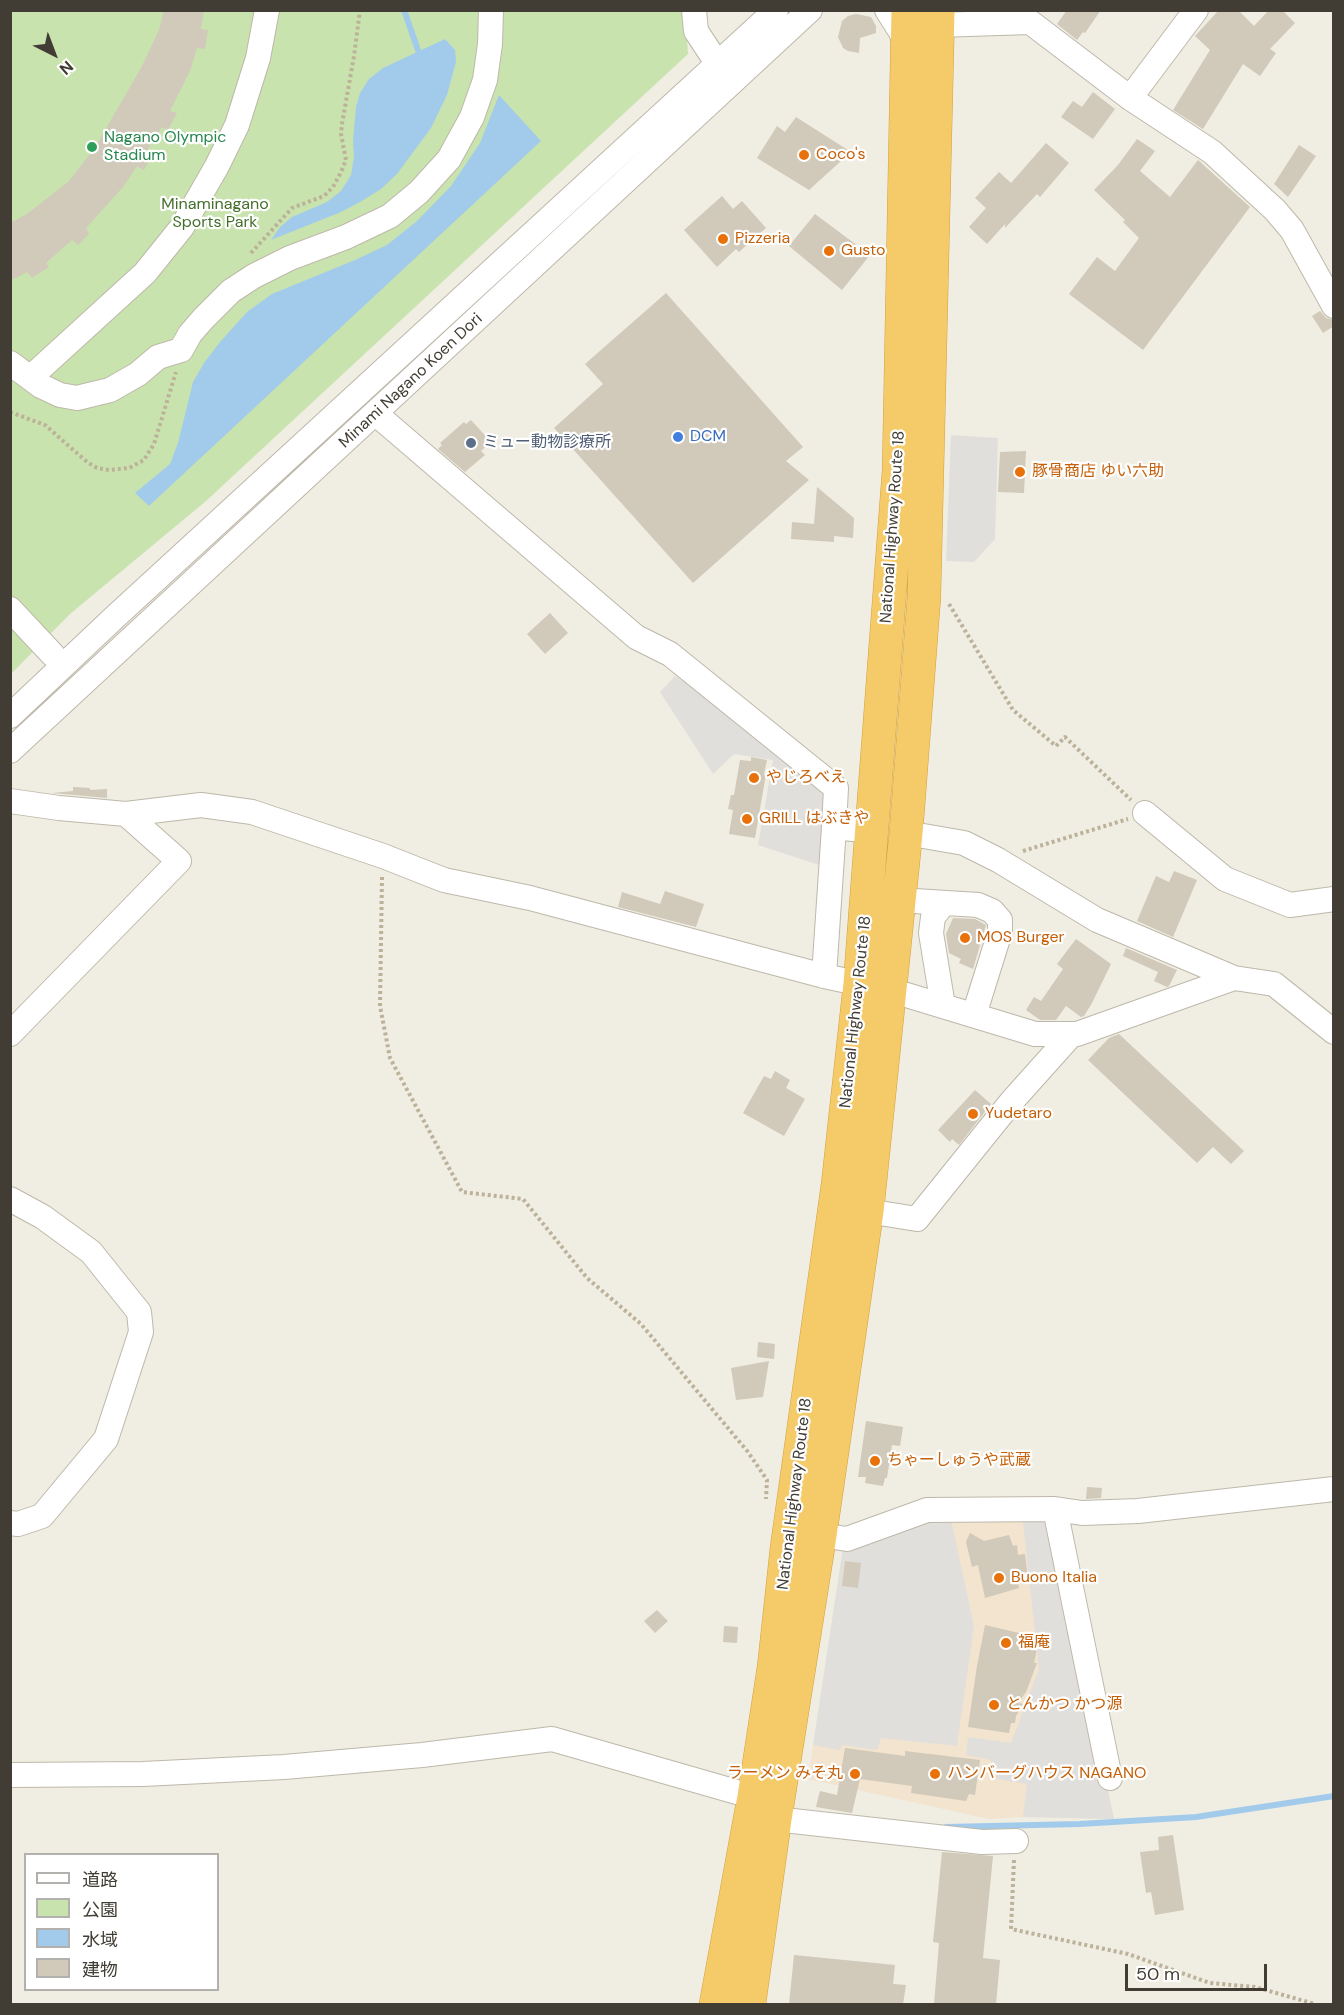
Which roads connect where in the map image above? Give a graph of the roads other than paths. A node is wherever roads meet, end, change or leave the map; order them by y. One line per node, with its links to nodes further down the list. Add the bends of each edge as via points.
1 (267, 10): 16 (street, via 258,58 237,125 182,227 139,279)
2 (491, 10): 16 (street, via 485,80 472,117 449,159 390,216 254,276 231,291 203,319 181,350 158,357 122,385 77,398 60,395)
3 (694, 10): 12 (street, via 696,31)
4 (776, 10): 12 (street, Minami Nagano Koen Dori)
5 (810, 10): 17 (street, Minami Nagano Koen Dori)
6 (887, 10): 11 (street)
7 (908, 10): 11 (highway, National Highway Route 18)
8 (1196, 10): 13 (street)
9 (1033, 16): 10 (street); 13 (street)
10 (938, 18): 27 (highway, National Highway Route 18, via 924,597)
11 (908, 52): 26 (highway, National Highway Route 18, via 899,470)
12 (717, 63): 20 (street, Minami Nagano Koen Dori)
13 (1130, 98): 14 (street, via 1212,152 1275,210 1292,231)
14 (1334, 306)
15 (10, 363): 16 (street)
16 (30, 377)
17 (376, 414): 21 (street, Minami Nagano Koen Dori); 25 (street, via 636,637 670,654 836,788)
18 (10, 609): 19 (street)
19 (53, 655)
20 (10, 716)
21 (10, 751)
22 (10, 801): 24 (street)
23 (1145, 813): 29 (street, via 1225,879 1290,905)
24 (126, 814): 31 (street, via 201,805 252,812 444,880 530,898); 37 (street, via 179,861)
25 (834, 827): 26 (street); 31 (street)
26 (872, 831): 33 (highway, National Highway Route 18)
27 (906, 833): 28 (highway, National Highway Route 18); 32 (street, via 964,843 1097,920)
28 (899, 900): 30 (street); 33 (highway, National Highway Route 18)
29 (1334, 900)
30 (944, 903): 34 (street, via 933,917 931,933); 35 (street, via 978,905 992,910 1000,920 1000,932)
31 (824, 976): 33 (street)
32 (1234, 978): 36 (street, via 1274,984); 38 (street)
33 (875, 987): 34 (street); 40 (highway, National Highway Route 18); 47 (highway, National Highway Route 18, via 838,1184 787,1547)
34 (943, 1006): 35 (street)
35 (974, 1015): 38 (street, via 1035,1034)
36 (1334, 1032)
37 (10, 1034)
38 (1072, 1034): 40 (street, via 917,1219)
39 (10, 1199): 43 (street, via 43,1217 91,1252 139,1312 141,1332 106,1439 42,1516)
40 (867, 1211): 44 (highway, National Highway Route 18)
41 (1334, 1489): 42 (street, via 1138,1511 1082,1513)
42 (1055, 1509): 44 (street, via 927,1510 848,1539); 46 (street)
43 (10, 1523)
44 (820, 1535): 47 (highway, National Highway Route 18)
45 (10, 1775): 47 (street, via 284,1767 552,1739)
46 (1110, 1778)
47 (764, 1808): 48 (street, via 982,1842); 49 (highway, National Highway Route 18); 50 (highway, National Highway Route 18)
48 (1016, 1840)
49 (716, 2004)
50 (749, 2004)

